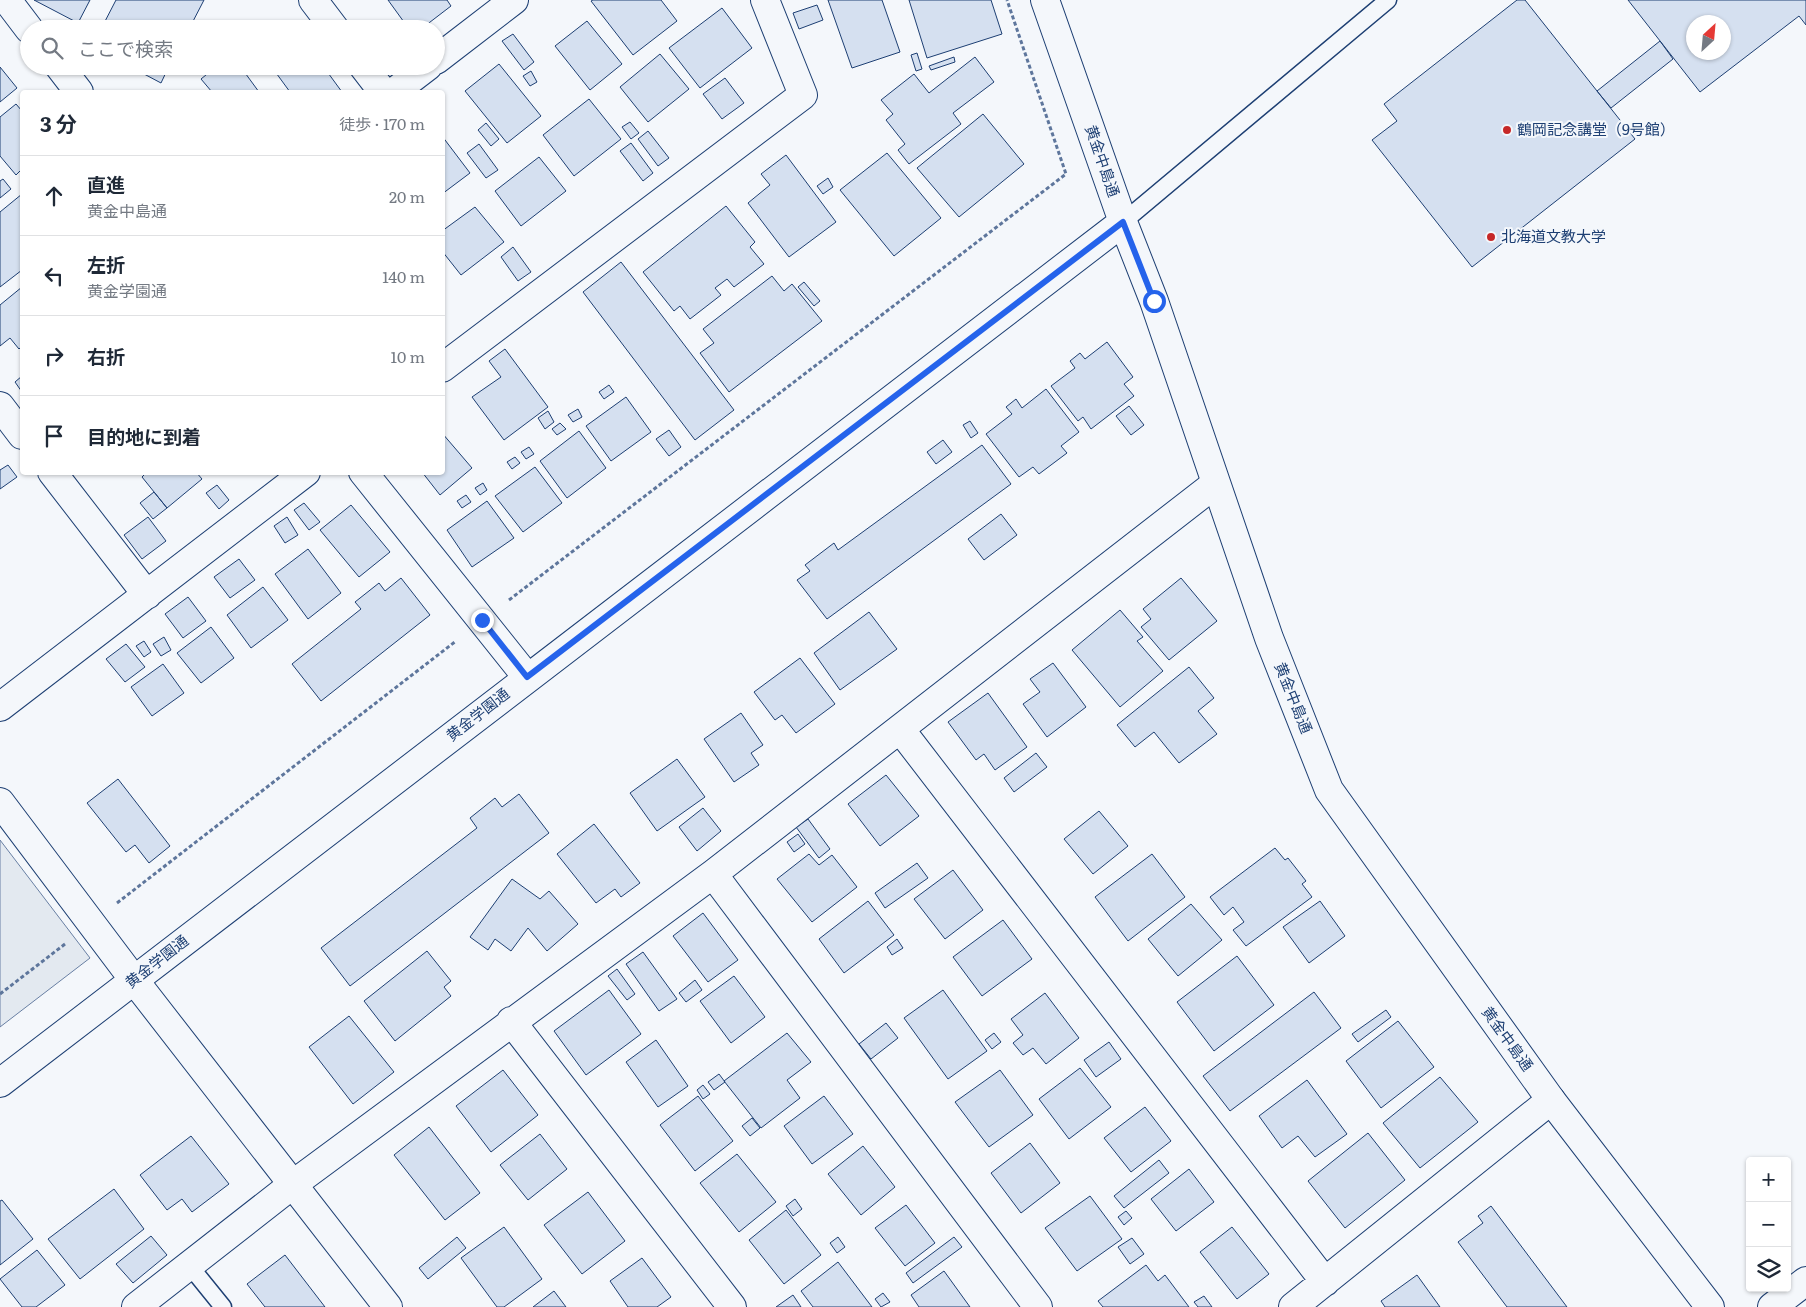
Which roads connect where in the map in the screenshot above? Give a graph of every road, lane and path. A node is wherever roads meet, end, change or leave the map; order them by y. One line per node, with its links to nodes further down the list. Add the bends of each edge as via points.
1 (7, 0): 8 (street)
2 (313, 0): 9 (street)
3 (514, 0): 10 (street)
4 (766, 0): 18 (street, via 803,96)
5 (1007, 0): 26 (path, via 1066,174)
6 (1045, 0): 17 (street, 黄金中島通)
7 (1388, 0): 17 (lane)
8 (22, 20)
9 (327, 20)
10 (445, 53)
11 (66, 75): 14 (street)
12 (370, 75): 15 (street)
13 (416, 75): 16 (street)
14 (77, 90)
15 (381, 90)
16 (397, 90)
17 (1123, 222): 24 (street, 黄金中島通, via 1154,301); 27 (street, 黄金学園通)
18 (445, 366)
19 (0, 406): 20 (street)
20 (20, 432)
21 (54, 475): 25 (street)
22 (302, 475): 25 (street)
23 (365, 475): 26 (street)
24 (1215, 484): 29 (street); 37 (street, 黄金中島通, via 1269,638 1329,790)
25 (147, 594): 28 (street)
26 (482, 620): 27 (street); 32 (path)
27 (527, 677): 33 (street, 黄金学園通)
28 (0, 707)
29 (900, 729): 31 (street); 41 (street)
30 (0, 802): 32 (street)
31 (713, 874): 35 (street); 46 (street)
32 (91, 923): 33 (street); 34 (path)
33 (134, 980): 36 (street, 黄金学園通); 38 (street)
34 (1, 992)
35 (512, 1021): 38 (street); 45 (street)
36 (0, 1083)
37 (1551, 1100): 41 (street); 48 (street, 黄金中島通)
38 (292, 1185): 39 (street); 44 (street)
39 (189, 1265): 42 (street); 43 (lane)
40 (1806, 1281): 49 (street)
41 (1325, 1282): 47 (street)
42 (136, 1307)
43 (223, 1307)
44 (388, 1307)
45 (732, 1307)
46 (1038, 1307)
47 (1293, 1307)
48 (1710, 1307)
49 (1772, 1307)

